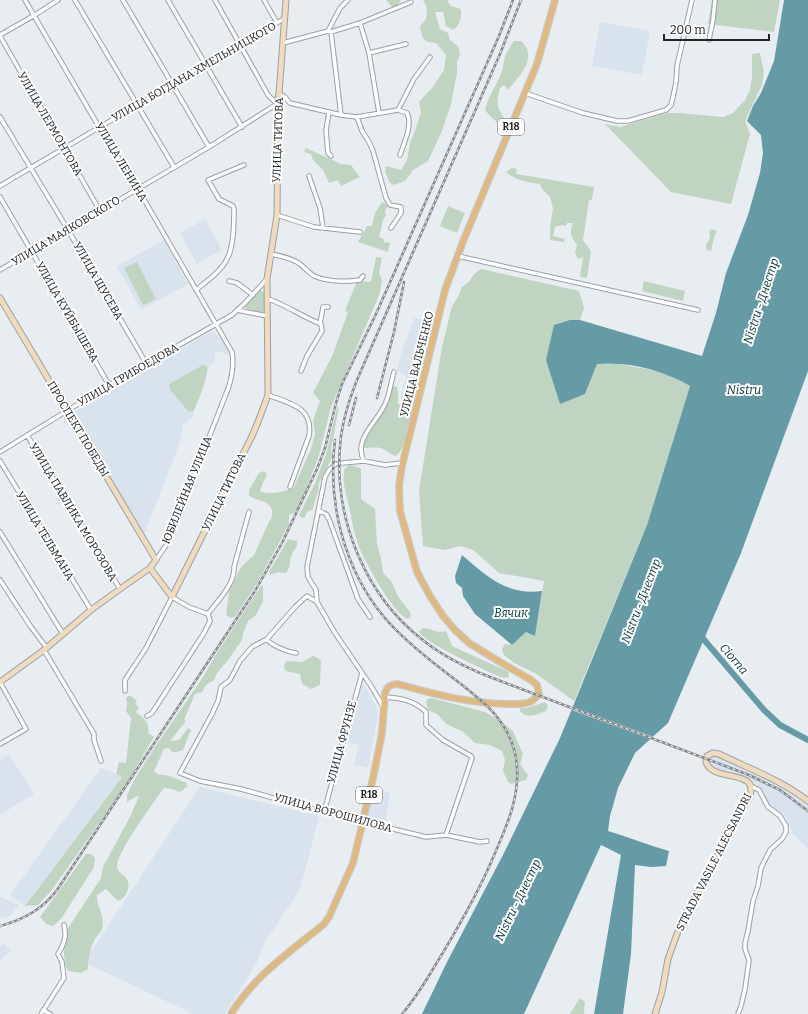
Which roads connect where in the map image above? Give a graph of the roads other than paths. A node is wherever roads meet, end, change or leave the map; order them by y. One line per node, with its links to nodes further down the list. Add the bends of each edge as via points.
1 (25, 0): 14 (street, УЛИЦА ЛЕНИНА)
2 (58, 0): 14 (street)
3 (75, 0): 31 (street)
4 (123, 0): 27 (street)
5 (168, 0): 26 (street)
6 (215, 0): 21 (street)
7 (264, 0): 17 (street)
8 (286, 0): 15 (street, УЛИЦА ТИТОВА)
9 (348, 0): 18 (street, via 340,8)
10 (555, 0): 28 (main road, УЛИЦА ВАЛЬЧЕНКО / R18, via 541,54)
11 (692, 0): 28 (street, via 677,66 674,97 672,105 666,110 628,121 617,121 583,113)
12 (715, 0): 20 (street)
13 (411, 2): 16 (street)
14 (35, 15): 19 (street); 38 (street, УЛИЦА ЛЕНИНА)
15 (284, 19): 17 (street, УЛИЦА БОГДАНА ХМЕЛЬНИЦКОГО); 22 (street, УЛИЦА ТИТОВА)
16 (360, 22): 18 (street); 24 (street)
17 (277, 23): 21 (street, УЛИЦА БОГДАНА ХМЕЛЬНИЦКОГО)
18 (329, 31): 22 (street); 35 (street)
19 (0, 36): 41 (street, УЛИЦА ЛЕРМОНТОВА)
20 (709, 40)
21 (238, 43): 26 (street, УЛИЦА БОГДАНА ХМЕЛЬНИЦКОГО); 30 (street, via 268,95)
22 (283, 43): 29 (street, УЛИЦА ТИТОВА)
23 (406, 44): 24 (street)
24 (369, 52): 34 (street)
25 (430, 57): 32 (street, via 414,79)
26 (204, 64): 27 (street, УЛИЦА БОГДАНА ХМЕЛЬНИЦКОГО); 39 (street)
27 (171, 85): 31 (street, УЛИЦА БОГДАНА ХМЕЛЬНИЦКОГО); 40 (street)
28 (525, 93): 59 (main road, УЛИЦА ВАЛЬЧЕНКО / R18)
29 (279, 94): 30 (street, УЛИЦА ТИТОВА); 33 (street, via 290,103)
30 (277, 104): 39 (street, УЛИЦА МАЯКОВСКОГО); 52 (street, УЛИЦА ТИТОВА)
31 (137, 105): 38 (street, УЛИЦА БОГДАНА ХМЕЛЬНИЦКОГО); 45 (street)
32 (398, 110): 34 (street); 43 (street, via 407,113 409,118)
33 (329, 112): 35 (street); 42 (street, via 326,130 328,152)
34 (379, 113): 37 (street)
35 (341, 115): 37 (street)
36 (0, 117): 46 (street, УЛИЦА ЩУСЕВА)
37 (357, 117): 54 (street, via 373,151 386,198 390,204 401,207 401,213)
38 (99, 127): 41 (street, УЛИЦА БОГДАНА ХМЕЛЬНИЦКОГО); 49 (street, УЛИЦА ЛЕНИНА)
39 (242, 127): 40 (street, УЛИЦА МАЯКОВСКОГО)
40 (209, 147): 45 (street, УЛИЦА МАЯКОВСКОГО)
41 (64, 149): 46 (street, УЛИЦА БОГДАНА ХМЕЛЬНИЦКОГО); 51 (street, УЛИЦА ЛЕРМОНТОВА)
42 (331, 156)
43 (400, 156)
44 (244, 165): 64 (street, via 208,180 218,199 233,206 233,234 229,257)
45 (174, 167): 49 (street, УЛИЦА МАЯКОВСКОГО)
46 (30, 168): 48 (street, УЛИЦА БОГДАНА ХМЕЛЬНИЦКОГО); 55 (street, УЛИЦА ЩУСЕВА)
47 (309, 176): 53 (street, via 320,208)
48 (0, 186)
49 (138, 189): 51 (street, УЛИЦА МАЯКОВСКОГО); 64 (street, УЛИЦА ЛЕНИНА)
50 (0, 197): 57 (street, УЛИЦА КУЙБЫШЕВА)
51 (100, 210): 55 (street, УЛИЦА МАЯКОВСКОГО)
52 (277, 215): 53 (street, via 314,227); 58 (street, УЛИЦА ТИТОВА)
53 (323, 227): 56 (street)
54 (391, 228)
55 (68, 230): 57 (street, УЛИЦА МАЯКОВСКОГО); 74 (street, УЛИЦА ЩУСЕВА)
56 (360, 232)
57 (32, 251): 60 (street, УЛИЦА МАЯКОВСКОГО); 77 (street, УЛИЦА КУЙБЫШЕВА)
58 (271, 254): 61 (street, via 294,260 312,275 324,280 351,281 360,280); 62 (street, УЛИЦА ТИТОВА)
59 (458, 256): 70 (street); 85 (main road, УЛИЦА ВАЛЬЧЕНКО / R18, via 444,297)
60 (0, 270)
61 (363, 276)
62 (267, 279): 65 (street); 67 (street, УЛИЦА ТИТОВА)
63 (229, 281): 65 (street, via 237,283)
64 (196, 290): 72 (street, УЛИЦА ЛЕНИНА)
65 (252, 295): 69 (street)
66 (0, 298): 79 (street, ПРОСПЕКТ ПОБЕДЫ)
67 (268, 298): 71 (street, УЛИЦА ТИТОВА); 73 (street)
68 (328, 307): 73 (street, via 323,307)
69 (237, 310): 71 (street); 72 (street)
70 (698, 310)
71 (267, 316): 78 (street, УЛИЦА ТИТОВА)
72 (216, 324): 74 (street, УЛИЦА ГРИБОЕДОВА); 91 (street, ЮБИЛЕЙНАЯ УЛИЦА, via 232,352 230,382 167,544)
73 (320, 324): 75 (street, via 322,330)
74 (146, 363): 77 (street, УЛИЦА ГРИБОЕДОВА)
75 (301, 371)
76 (394, 372): 83 (street, via 386,403 366,432 360,454)
77 (109, 386): 79 (street, УЛИЦА ГРИБОЕДОВА)
78 (268, 395): 87 (street, via 298,407 309,422 309,436); 95 (street, УЛИЦА ТИТОВА, via 252,436)
79 (67, 410): 80 (street, УЛИЦА ГРИБОЕДОВА); 91 (street, ПРОСПЕКТ ПОБЕДЫ)
80 (27, 435): 81 (street, УЛИЦА ГРИБОЕДОВА); 94 (street, УЛИЦА ПАВЛИКА МОРОЗОВА)
81 (0, 452)
82 (0, 461): 97 (street, УЛИЦА ТЕЛЬМАНА)
83 (364, 461): 84 (street); 85 (street, via 385,465)
84 (342, 463)
85 (402, 463): 107 (main road, УЛИЦА ВАЛЬЧЕНКО / R18, via 399,485 400,511 418,572 430,596 455,630 476,647 531,680 537,685 539,694 530,702 485,704 394,684 387,687)
86 (336, 464): 89 (street, via 325,477)
87 (290, 487)
88 (249, 512): 98 (street, via 231,581)
89 (319, 512): 96 (street, via 307,567 308,577 316,590); 99 (street, via 326,514 329,519 358,599)
90 (0, 532): 100 (street)
91 (156, 560): 92 (street, ЮБИЛЕЙНАЯ УЛИЦА)
92 (150, 568): 94 (street, ЮБИЛЕЙНАЯ УЛИЦА); 95 (street)
93 (0, 580): 102 (street)
94 (120, 588): 97 (street, ЮБИЛЕЙНАЯ УЛИЦА)
95 (172, 597): 98 (street); 106 (street, УЛИЦА ТИТОВА, via 146,648 125,680)
96 (317, 602): 101 (street, via 307,596); 104 (street)
97 (91, 610): 100 (street, ЮБИЛЕЙНАЯ УЛИЦА)
98 (208, 614): 109 (street, via 210,621 204,633)
99 (370, 617)
100 (63, 634): 102 (street, ЮБИЛЕЙНАЯ УЛИЦА)
101 (268, 639): 103 (street, via 270,643); 114 (street, УЛИЦА ВОРОШИЛОВА, via 252,647 240,661 230,680 221,688 218,702 180,773 200,781 242,789)
102 (45, 648): 105 (street, ЮБИЛЕЙНАЯ УЛИЦА); 111 (street, via 94,734)
103 (296, 653)
104 (362, 673): 108 (street); 114 (street, УЛИЦА ФРУНЗЕ)
105 (0, 682): 110 (street, via 26,729)
106 (125, 691)
107 (384, 697): 108 (main road, R18); 116 (street, via 400,698 422,707 426,712 426,725 443,740 472,758)
108 (384, 709): 115 (main road, R18, via 382,734)
109 (147, 716)
110 (0, 744)
111 (101, 761)
112 (751, 786): 113 (street, STRADA VASILE ALECSANDRI, via 745,780 711,770 707,767 708,756 713,753 719,754 776,780); 122 (street, STRADA VASILE ALECSANDRI, via 749,798 681,923 668,959); 123 (street, via 759,790 768,807 780,816 786,826 786,832 770,850 761,868 745,943 749,960 742,1006)
113 (808, 801)
114 (324, 812): 115 (street, УЛИЦА ВОРОШИЛОВА)
115 (363, 821): 116 (street, УЛИЦА ВОРОШИЛОВА, via 426,837); 121 (main road, R18, via 352,863 329,917 267,972)
116 (446, 835): 117 (street, УЛИЦА ВОРОШИЛОВА, via 480,842)
117 (488, 841)
118 (64, 925): 119 (street, via 65,941 58,954 64,978)
119 (42, 1012): 120 (street)
120 (50, 1014)
121 (231, 1014)
122 (655, 1014)
123 (738, 1014)

